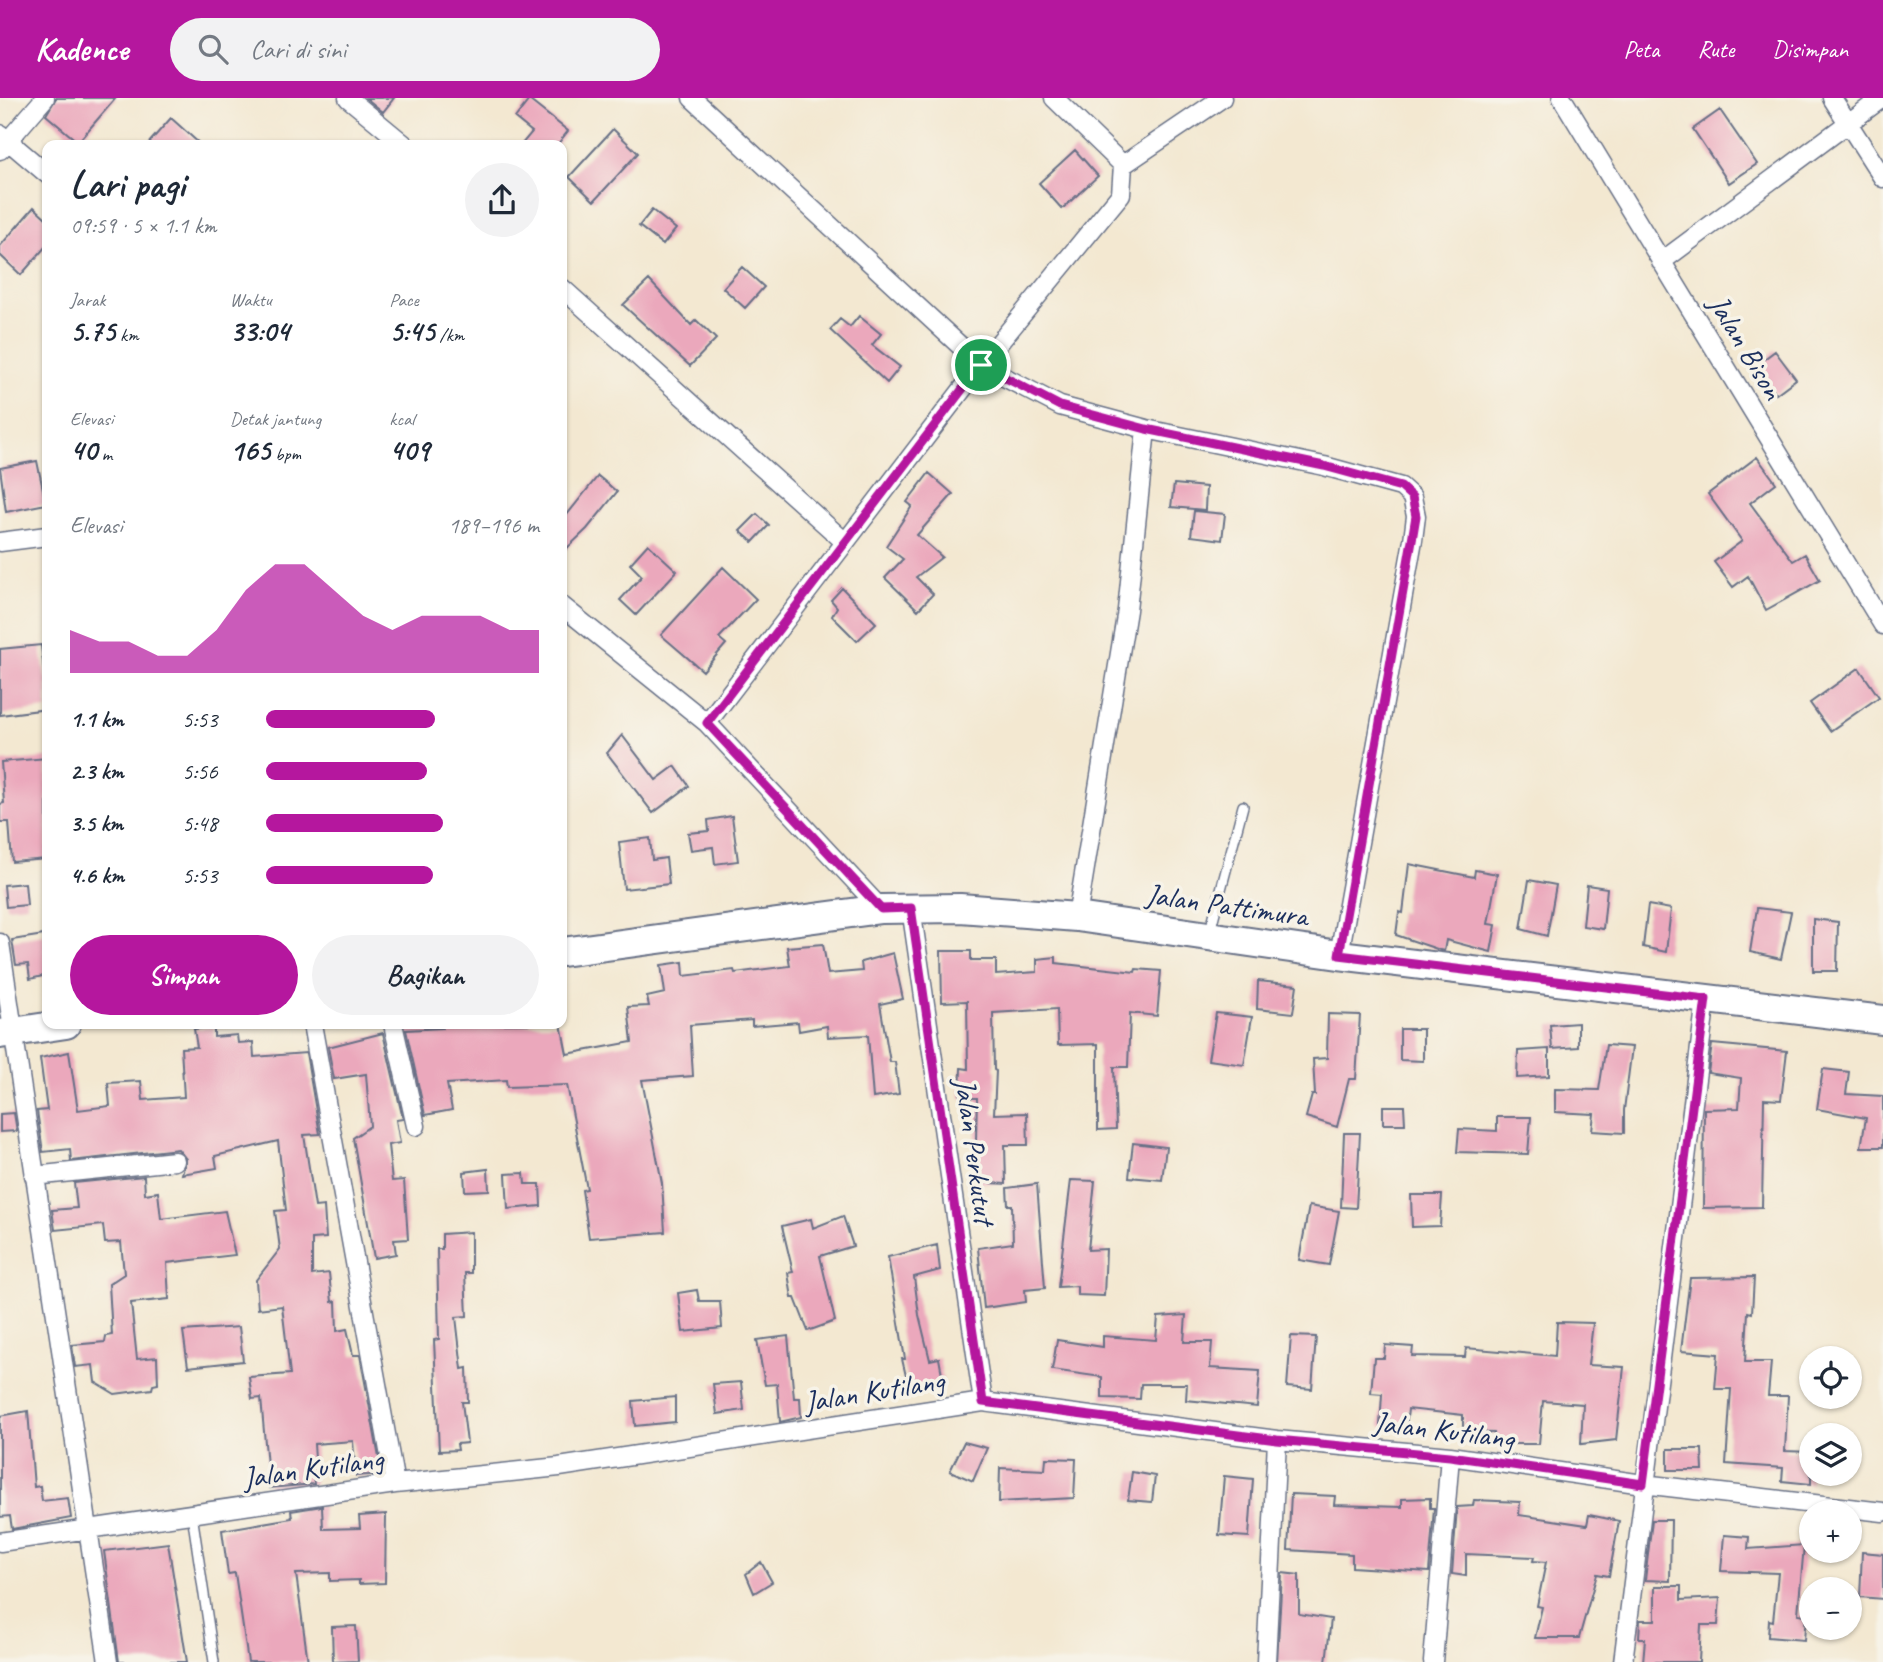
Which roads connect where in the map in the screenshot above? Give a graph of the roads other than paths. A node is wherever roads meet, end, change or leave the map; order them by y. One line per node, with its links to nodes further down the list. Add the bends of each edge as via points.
1 (45, 98): 11 (street)
2 (348, 98): 10 (street)
3 (692, 98): 17 (street)
4 (1054, 98): 12 (street)
5 (1222, 98): 12 (street)
6 (1562, 98): 15 (street, Jalan Bison)
7 (1832, 98): 9 (street)
8 (1882, 98): 9 (street)
9 (1847, 122): 14 (street); 15 (street)
10 (399, 140)
11 (3, 141): 13 (street)
12 (1123, 165): 17 (street, via 1121,194)
13 (42, 170)
14 (1883, 178)
15 (1661, 262): 23 (street, Jalan Bison)
16 (567, 292): 21 (street)
17 (981, 365): 18 (street, via 1060,406); 21 (street)
18 (1146, 429): 28 (street, via 1127,610); 32 (street, via 1324,466 1401,487 1412,497 1416,516)
19 (42, 537): 20 (street)
20 (0, 542)
21 (845, 542): 24 (street)
22 (567, 610): 24 (street)
23 (1883, 625)
24 (707, 723): 27 (street)
25 (1243, 806): 29 (lane)
26 (911, 908): 27 (main road, Jalan Pattimura); 28 (main road, Jalan Pattimura); 42 (street, Jalan Perkutut)
27 (881, 909): 31 (main road, Jalan Pattimura)
28 (1077, 917): 29 (main road, Jalan Pattimura)
29 (1209, 936): 32 (main road, Jalan Pattimura)
30 (0, 943): 38 (street)
31 (567, 951)
32 (1339, 955): 33 (main road, Jalan Pattimura)
33 (1706, 999): 34 (main road, Jalan Pattimura); 46 (street)
34 (1883, 1020)
35 (42, 1028): 38 (main road)
36 (313, 1029): 45 (street)
37 (394, 1029): 39 (street)
38 (6, 1033): 41 (street)
39 (416, 1126)
40 (175, 1161): 41 (street)
41 (34, 1176): 49 (street)
42 (983, 1402): 43 (street, Jalan Kutilang); 45 (street, Jalan Kutilang, via 570,1466)
43 (1277, 1440): 44 (street, Jalan Kutilang); 53 (street)
44 (1450, 1456): 46 (street, Jalan Kutilang); 54 (street)
45 (395, 1484): 48 (street, Jalan Kutilang)
46 (1643, 1484): 47 (street, Jalan Kutilang); 55 (street)
47 (1883, 1512)
48 (192, 1514): 49 (street, Jalan Kutilang); 52 (lane)
49 (89, 1529): 50 (street, Jalan Kutilang); 51 (street)
50 (0, 1542)
51 (108, 1662)
52 (214, 1662)
53 (1266, 1662)
54 (1433, 1662)
55 (1623, 1662)

